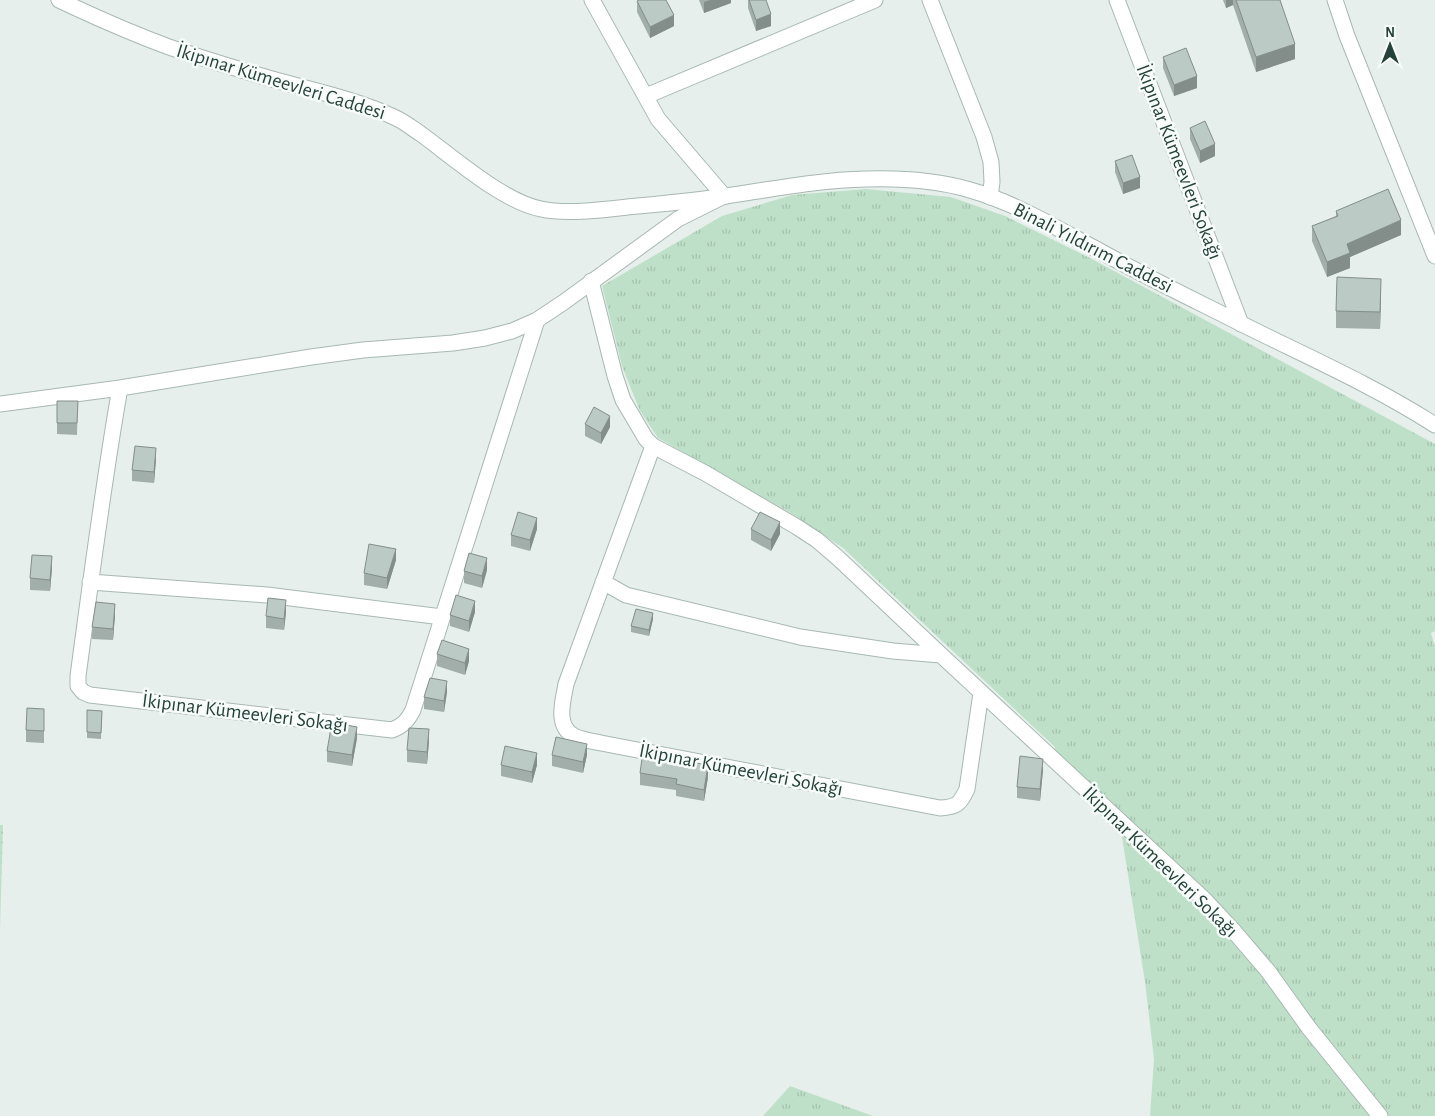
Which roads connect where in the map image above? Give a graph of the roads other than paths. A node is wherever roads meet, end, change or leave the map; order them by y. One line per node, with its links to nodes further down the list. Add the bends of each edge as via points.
1 (59, 0): 8 (street, İkipınar Kümeevleri Caddesi, via 168,46 346,99 400,120 491,185 522,203 543,210 624,208)
2 (592, 0): 7 (street)
3 (875, 0): 7 (street)
4 (930, 0): 9 (street, via 984,137 992,182)
5 (1117, 0): 13 (street, İkipınar Kümeevleri Sokağı)
6 (1335, 0): 10 (street)
7 (646, 96): 8 (street, via 658,119)
8 (724, 196): 9 (street, Binali Yıldırım Caddesi, via 824,181 906,179 940,183); 11 (street, via 678,219)
9 (990, 197): 13 (street, Binali Yıldırım Caddesi, via 1021,209)
10 (1435, 256)
11 (591, 281): 12 (street); 17 (street, İkipınar Kümeevleri Sokağı, via 623,400 646,439)
12 (537, 320): 14 (street, via 486,338 311,357); 20 (street, İkipınar Kümeevleri Sokağı)
13 (1241, 324): 16 (street, Binali Yıldırım Caddesi, via 1355,379)
14 (120, 388): 15 (street); 18 (street, İkipınar Kümeevleri Sokağı)
15 (0, 404)
16 (1435, 425)
17 (654, 446): 19 (street, İkipınar Kümeevleri Sokağı); 21 (street, İkipınar Kümeevleri Sokağı, via 817,540)
18 (90, 582): 20 (street, via 267,595); 20 (street, İkipınar Kümeevleri Sokağı, via 78,676 78,686 83,692 381,730 401,726 413,710)
19 (603, 582): 21 (street, via 626,595 800,637); 22 (street, İkipınar Kümeevleri Sokağı, via 566,684 562,720 566,730 575,736 940,808 952,807 960,802 967,789)
20 (442, 617)
21 (941, 656): 22 (street, İkipınar Kümeevleri Sokağı)
22 (981, 693): 23 (street, İkipınar Kümeevleri Sokağı, via 1206,900 1268,971 1315,1036)
23 (1380, 1116)

